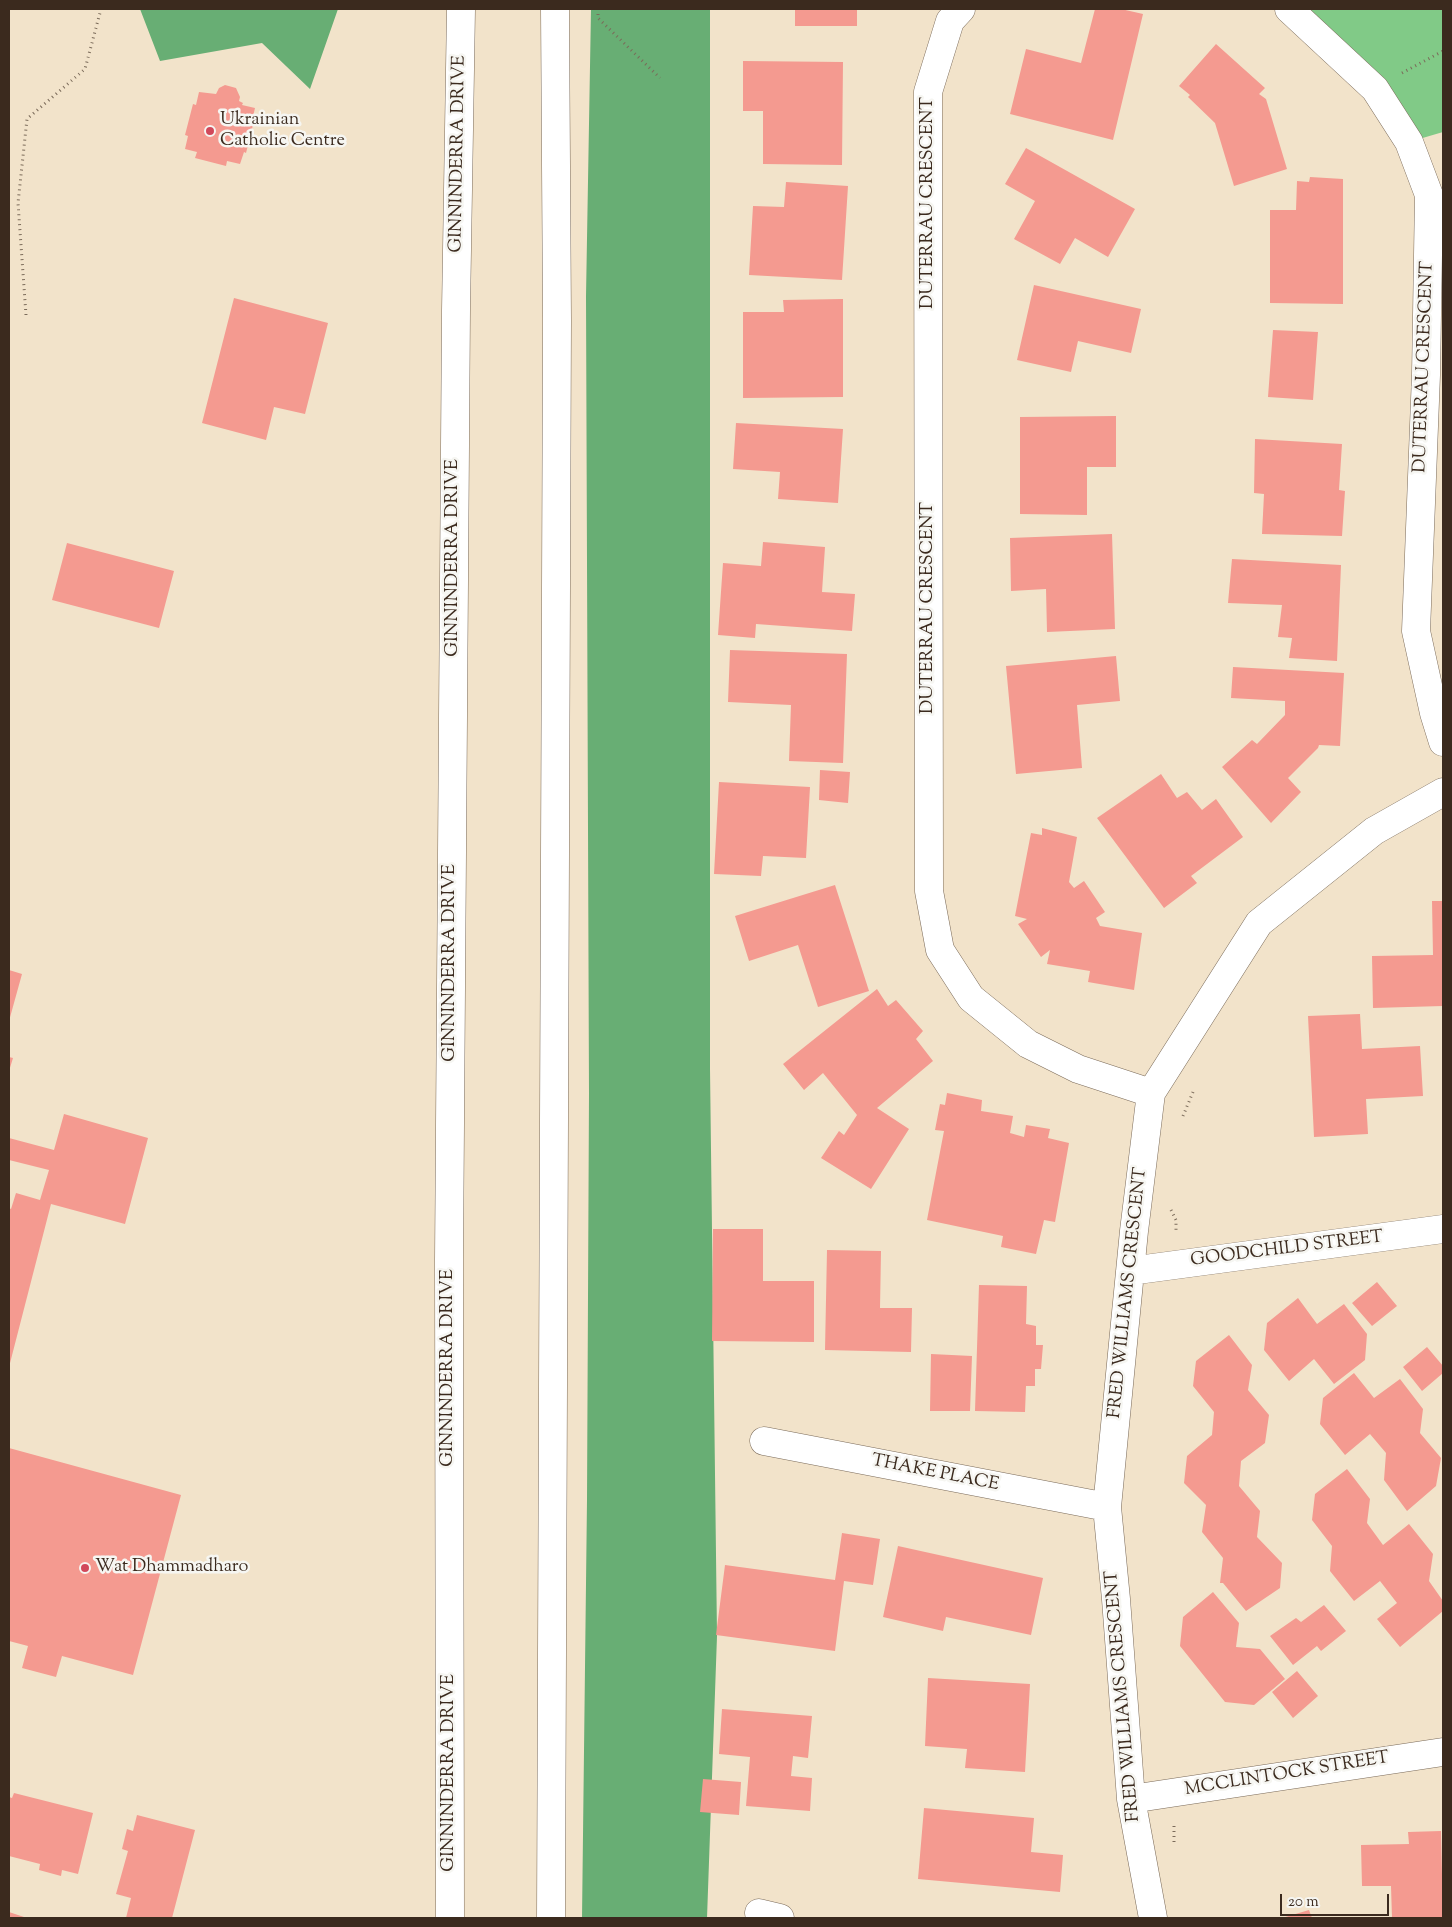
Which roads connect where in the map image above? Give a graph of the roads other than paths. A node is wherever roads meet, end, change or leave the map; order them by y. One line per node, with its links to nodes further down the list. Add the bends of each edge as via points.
1 (461, 9): 14 (street, GINNINDERRA DRIVE, via 449,1248)
2 (554, 9): 15 (street, via 557,321)
3 (961, 9): 7 (street, DUTERRAU CRESCENT, via 950,21 928,92 929,891 940,950 971,998 1028,1044 1078,1069)
4 (1289, 9): 5 (street, DUTERRAU CRESCENT, via 1375,88 1409,142 1429,195 1416,631)
5 (1443, 742)
6 (1443, 792): 7 (street, FRED WILLIAMS CRESCENT, via 1374,831 1259,923)
7 (1151, 1093): 9 (street, FRED WILLIAMS CRESCENT)
8 (1443, 1230): 9 (street, GOODCHILD STREET)
9 (1130, 1271): 11 (street, FRED WILLIAMS CRESCENT)
10 (764, 1441): 11 (street, THAKE PLACE)
11 (1107, 1506): 13 (street, FRED WILLIAMS CRESCENT)
12 (1443, 1752): 13 (street, MCCLINTOCK STREET)
13 (1131, 1799): 16 (street, FRED WILLIAMS CRESCENT)
14 (450, 1918)
15 (551, 1918)
16 (1153, 1918)

